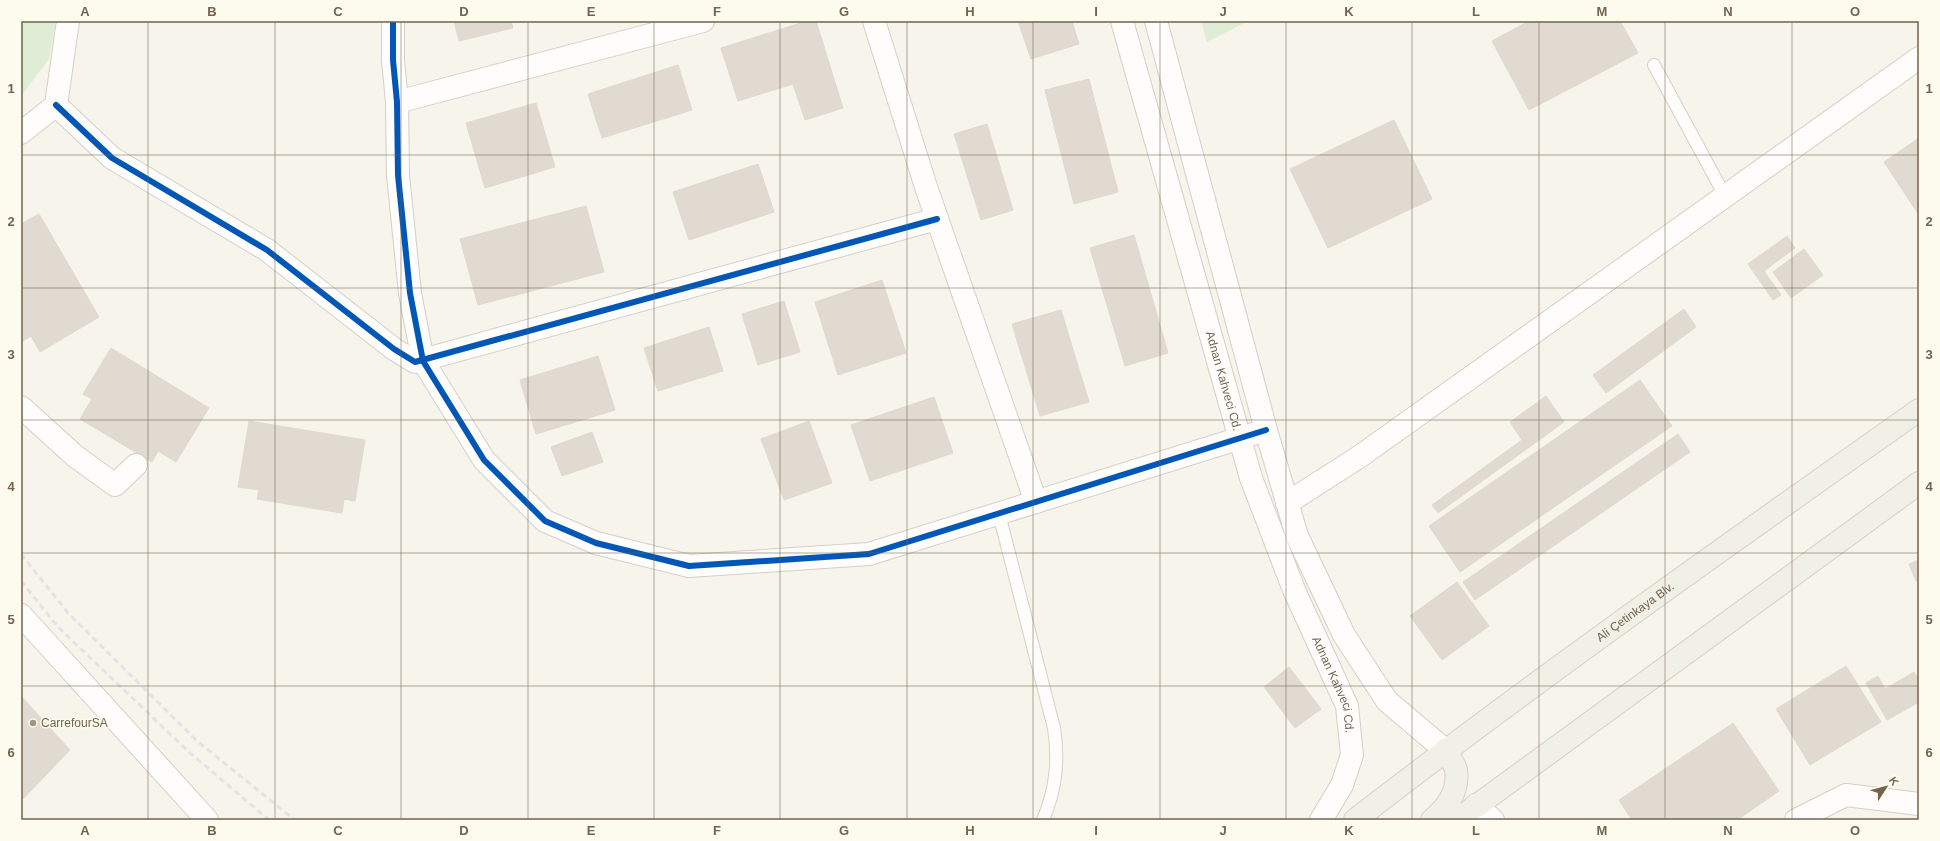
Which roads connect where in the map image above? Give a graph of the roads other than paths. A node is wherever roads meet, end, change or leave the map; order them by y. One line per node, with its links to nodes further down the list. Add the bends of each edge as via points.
1 (68, 21): 10 (street)
2 (393, 21): 9 (street)
3 (703, 21): 9 (street)
4 (874, 21): 13 (street)
5 (1122, 21): 18 (street, Adnan Kahveci Cd.)
6 (1156, 21): 17 (street)
7 (1919, 58): 12 (street)
8 (1654, 65): 12 (lane)
9 (397, 102): 14 (street, via 398,176 410,293)
10 (56, 105): 11 (street); 14 (street, via 112,158 267,250 394,349 415,362)
11 (21, 133)
12 (1725, 196): 22 (street, via 1359,457)
13 (937, 219): 14 (street); 21 (street)
14 (422, 361): 23 (street, via 484,460 545,521 596,543 689,566 869,554)
15 (21, 407): 19 (street, via 75,456 115,485)
16 (1919, 410): 25 (main road, Ali Çetinkaya Blv., via 1672,584)
17 (1266, 430): 18 (street); 22 (street)
18 (1240, 438): 21 (street); 30 (street, Adnan Kahveci Cd., via 1251,478 1294,590 1347,706 1352,755 1342,785)
19 (136, 465)
20 (1919, 483): 27 (main road)
21 (1036, 502): 23 (street)
22 (1287, 503): 25 (street, via 1297,536 1344,635 1387,701)
23 (999, 514): 29 (lane, via 1057,746 1055,784)
24 (21, 615): 28 (street)
25 (1445, 750): 31 (main road, Ali Çetinkaya Blv.); 32 (main road, via 1456,770 1454,795)
26 (1919, 804): 35 (street, via 1846,795)
27 (1476, 805): 33 (main road); 34 (street)
28 (207, 820)
29 (1043, 820)
30 (1321, 820)
31 (1355, 820)
32 (1432, 820)
33 (1457, 820)
34 (1494, 820)
35 (1796, 820)

